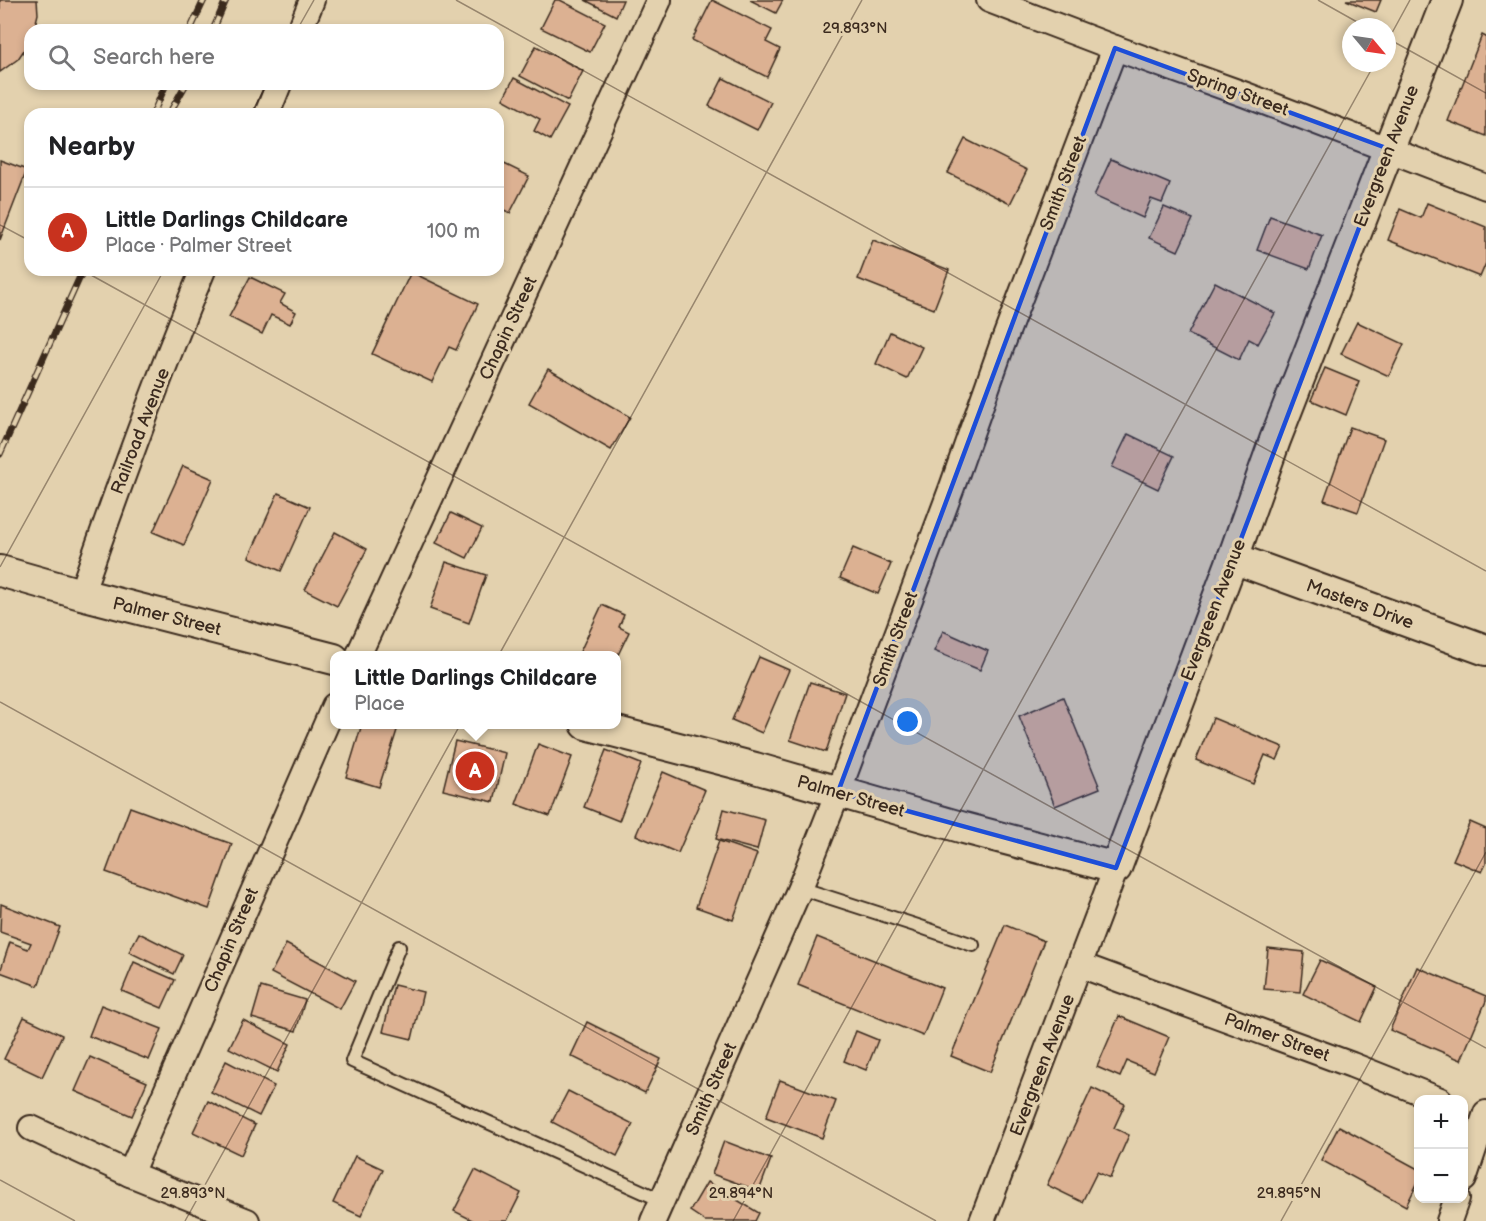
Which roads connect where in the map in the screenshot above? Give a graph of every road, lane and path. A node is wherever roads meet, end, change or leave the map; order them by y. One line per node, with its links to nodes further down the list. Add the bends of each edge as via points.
1 (312, 0): 5 (street)
2 (659, 0): 16 (street, Chapin Street)
3 (988, 0): 6 (street, Spring Street)
4 (1446, 0): 9 (street, Evergreen Avenue)
5 (302, 24)
6 (1114, 48): 9 (street, Spring Street); 20 (street, Smith Street)
7 (277, 90): 8 (street)
8 (269, 108)
9 (1389, 149): 10 (street, Spring Street); 12 (street, Evergreen Avenue)
10 (1486, 187)
11 (201, 276): 14 (street, Railroad Avenue)
12 (1233, 558): 15 (street, Masters Drive); 21 (street, Evergreen Avenue)
13 (0, 571): 14 (street, Palmer Street)
14 (81, 594): 17 (street, Palmer Street)
15 (1486, 650)
16 (360, 651)
17 (330, 658)
18 (330, 715): 30 (street, Chapin Street)
19 (605, 729): 20 (street, Palmer Street)
20 (838, 792): 21 (street, Palmer Street); 22 (street, Smith Street)
21 (1116, 868): 25 (street, Evergreen Avenue)
22 (800, 888): 23 (lane); 32 (street, Smith Street)
23 (973, 945)
24 (399, 946): 32 (lane, via 352,1061)
25 (1080, 964): 26 (street, Palmer Street); 34 (street, Evergreen Avenue)
26 (1427, 1095)
27 (1480, 1114): 29 (street)
28 (31, 1128): 30 (street)
29 (1468, 1163)
30 (130, 1174): 33 (street)
31 (1455, 1203): 35 (street)
32 (657, 1211)
33 (247, 1221)
34 (982, 1221)
35 (1449, 1221)

